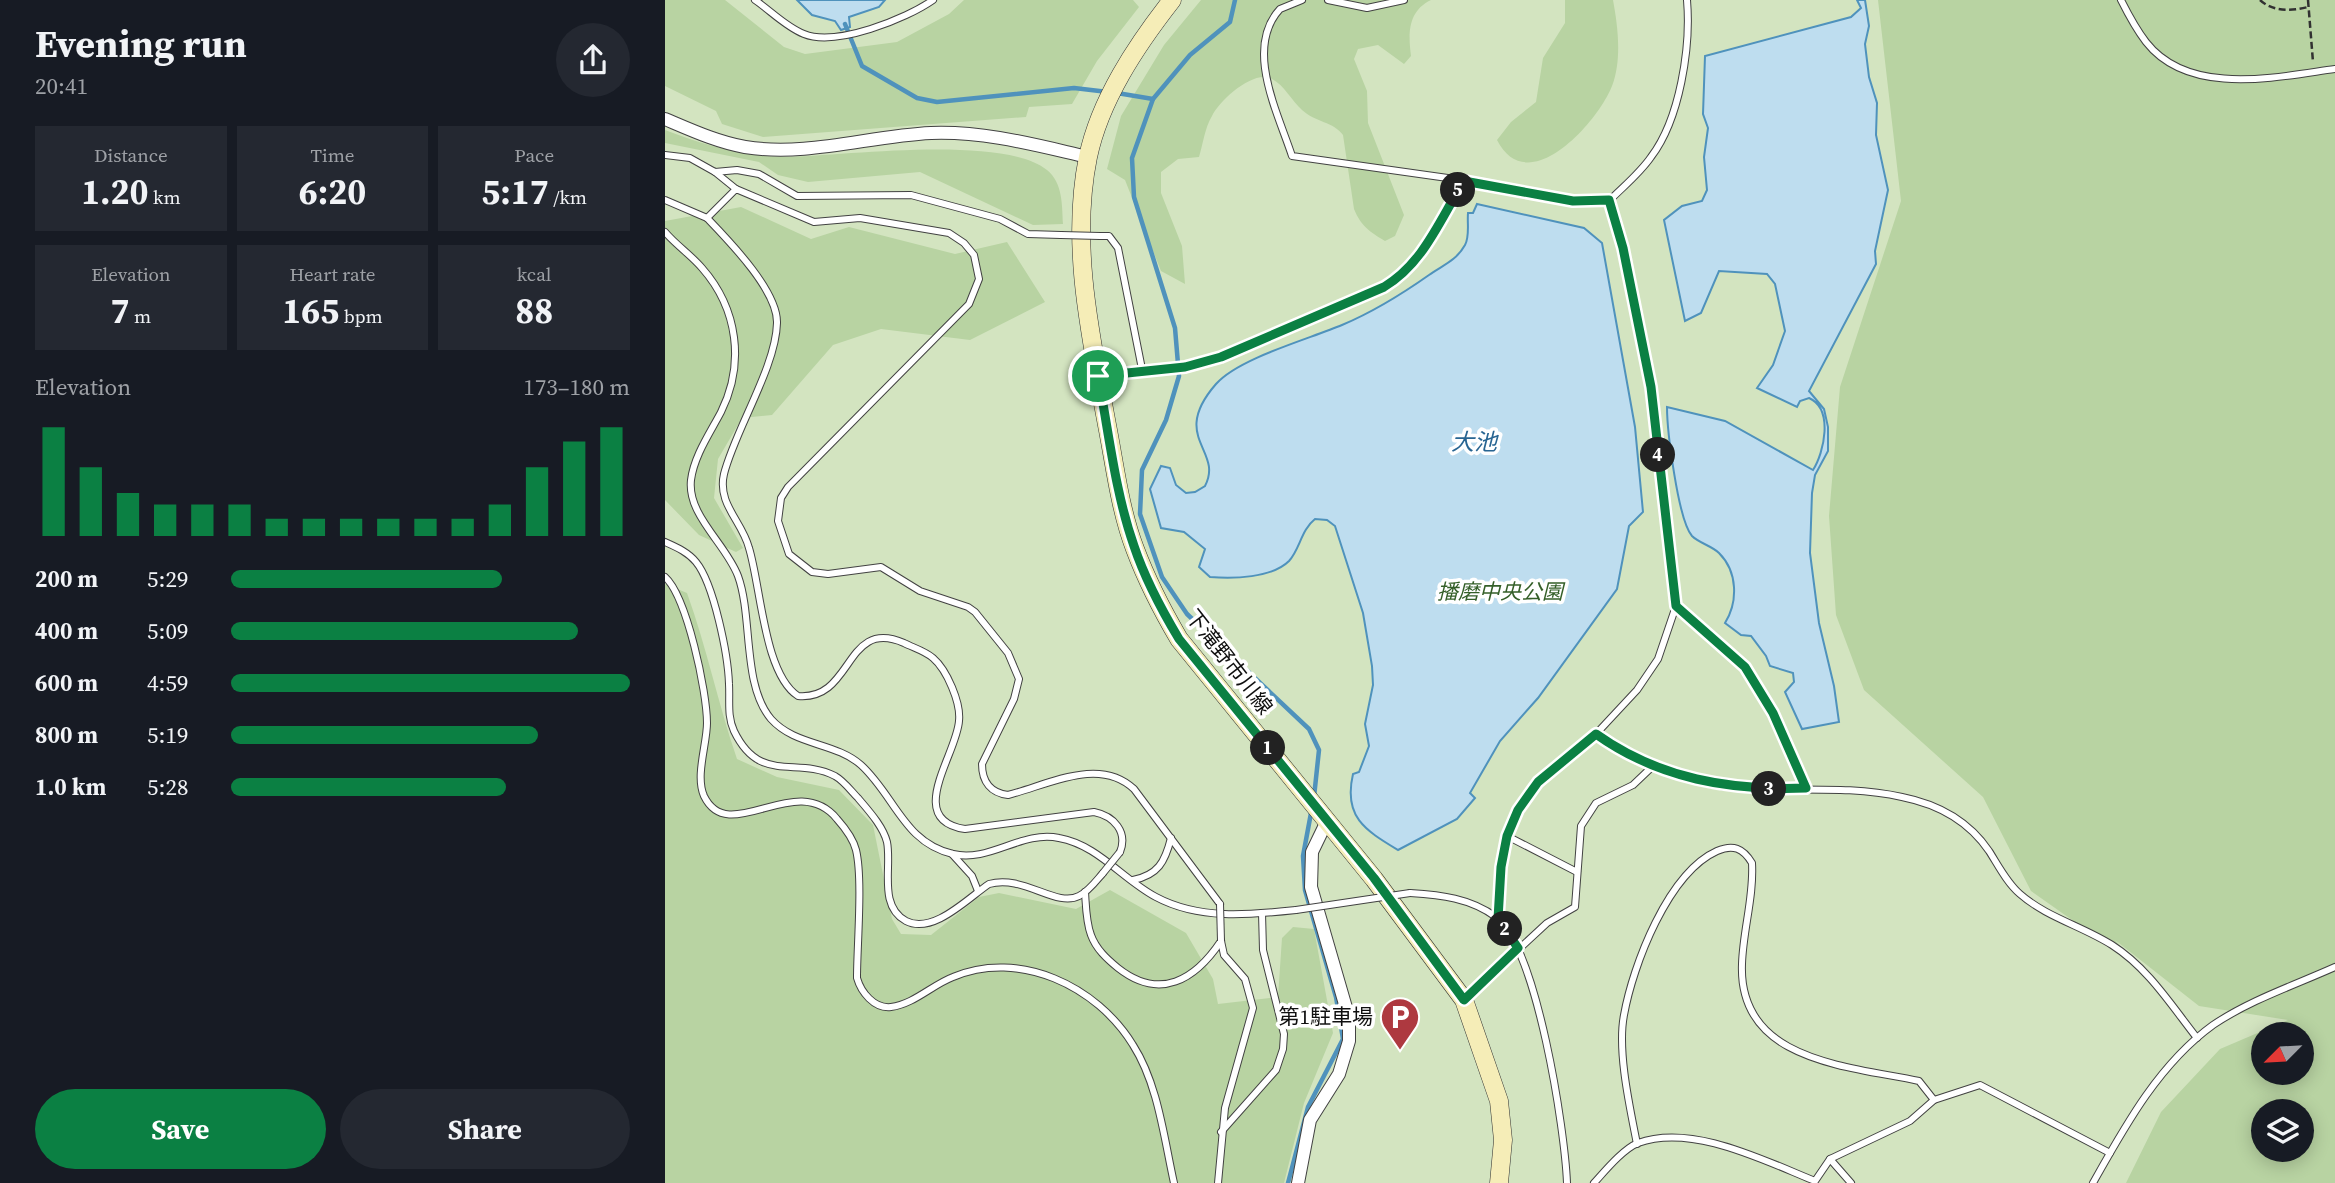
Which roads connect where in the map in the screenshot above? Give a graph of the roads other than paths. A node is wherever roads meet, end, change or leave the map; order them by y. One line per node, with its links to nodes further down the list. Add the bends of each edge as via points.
1 (755, 0): 2 (lane, via 789,26 820,38 866,30)
2 (933, 0)
3 (1172, 0): 12 (main road, 下滝野市川線, via 1128,61 1107,102)
4 (1302, 0): 14 (lane, via 1280,9 1264,39 1264,61 1292,156)
5 (1328, 0): 6 (lane, via 1367,8)
6 (1404, 0)
7 (1687, 0): 17 (lane, via 1687,53 1668,126 1651,158)
8 (2121, 0): 9 (lane, via 2146,43 2161,57 2199,75 2225,79)
9 (2335, 69)
10 (665, 119): 12 (street, via 709,138 746,147 803,148 930,134 987,134)
11 (665, 155): 13 (lane, via 691,159)
12 (1088, 157): 21 (main road, 下滝野市川線, via 1081,220 1085,294)
13 (715, 172): 15 (lane); 20 (lane, bridge, via 759,174 797,196 925,197 1000,219 1028,234 1109,236 1118,248)
14 (1464, 181): 17 (lane, via 1573,201); 20 (lane, via 1419,257 1384,287 1221,357 1185,367)
15 (736, 188): 18 (lane); 30 (lane, via 814,222 860,218 949,233 974,255 979,279 969,304 784,492 778,521 783,542 793,559 812,572 881,567 920,591 975,612 1009,653 1019,679 982,764 993,790 1008,795 1108,772 1134,789)
16 (665, 200): 18 (lane)
17 (1609, 200): 24 (lane, via 1651,387)
18 (707, 218): 35 (lane, bridge, via 763,286 777,324 723,485 726,505 748,543 781,680 798,696 817,696 834,684 865,643 879,636 930,655 944,673 960,713 938,784 935,802 939,815 965,829 1104,814 1123,835 1120,852)
19 (665, 232): 31 (lane, via 702,269 733,326 735,360 729,391 694,469 691,488 697,510 739,579 764,708 791,735 840,751 860,764 909,829 927,845)
20 (1142, 369): 21 (lane)
21 (1098, 376): 28 (main road, 下滝野市川線, via 1120,492 1134,546 1155,598 1179,639)
22 (665, 540): 34 (lane, via 695,562 706,581 727,669 729,716 746,750 771,766 817,770 848,788 887,842 890,902 903,920 932,922)
23 (665, 577): 48 (lane, via 681,600 704,694 707,720 702,793 711,807 726,815 804,800 822,805 835,817 852,839 858,860 857,978 865,994 879,1005 892,1007 953,977 994,967 1033,971 1066,983 1113,1020 1139,1054)
24 (1676, 606): 25 (lane, via 1650,671); 27 (lane, via 1745,667 1773,713)
25 (1596, 734): 26 (lane); 29 (lane, via 1538,782)
26 (1654, 765): 27 (lane, via 1734,788); 32 (lane, via 1633,785 1596,803 1581,826)
27 (1806, 788): 42 (lane, via 1903,797 1953,815 1972,829 2017,891 2035,907 2111,944 2142,970)
28 (1327, 821): 41 (main road, 下滝野市川線); 50 (street, via 1312,852 1311,887 1349,1018 1349,1041 1339,1074 1311,1120)
29 (1507, 836): 32 (lane); 37 (lane)
30 (1171, 838): 33 (lane, via 1162,865 1146,878); 38 (lane, bridge, via 1220,904)
31 (952, 854): 33 (lane, via 986,852 1030,837 1057,837 1087,849); 34 (lane, via 972,876)
32 (1577, 872): 39 (lane, via 1575,907)
33 (1132, 880): 36 (lane, via 1155,897 1199,912)
34 (978, 891): 35 (lane, via 1010,880 1060,898)
35 (1085, 892): 38 (lane, via 1087,922 1097,947 1123,972 1145,982 1171,983 1184,978 1201,967)
36 (1262, 914): 37 (lane, bridge, via 1410,892 1463,900); 44 (lane, via 1263,950 1284,1034 1283,1049 1276,1070)
37 (1498, 919): 39 (lane)
38 (1221, 941): 44 (lane, via 1224,955 1245,979 1253,1007)
39 (1518, 948): 41 (lane); 52 (lane, via 1562,1119)
40 (2335, 967): 42 (lane, via 2234,1013)
41 (1464, 1000): 51 (main road, 下滝野市川線, via 1499,1101 1503,1140)
42 (2197, 1038): 46 (lane, via 2166,1070)
43 (1934, 1100): 45 (lane, via 1919,1081 1841,1067 1783,1046 1756,1017 1742,994 1752,863 1735,847 1723,848 1695,865 1665,906 1640,960 1623,1017 1626,1086); 46 (lane, via 1980,1085); 47 (lane, via 1910,1121)
44 (1221, 1132): 49 (lane)
45 (1637, 1144): 47 (lane, via 1670,1138 1724,1145 1815,1181); 53 (lane)
46 (2110, 1153): 55 (lane)
47 (1830, 1159): 54 (lane)
48 (1174, 1183)
49 (1218, 1183)
50 (1298, 1183)
51 (1499, 1183)
52 (1567, 1183)
53 (1594, 1183)
54 (1851, 1183)
55 (2093, 1183)

